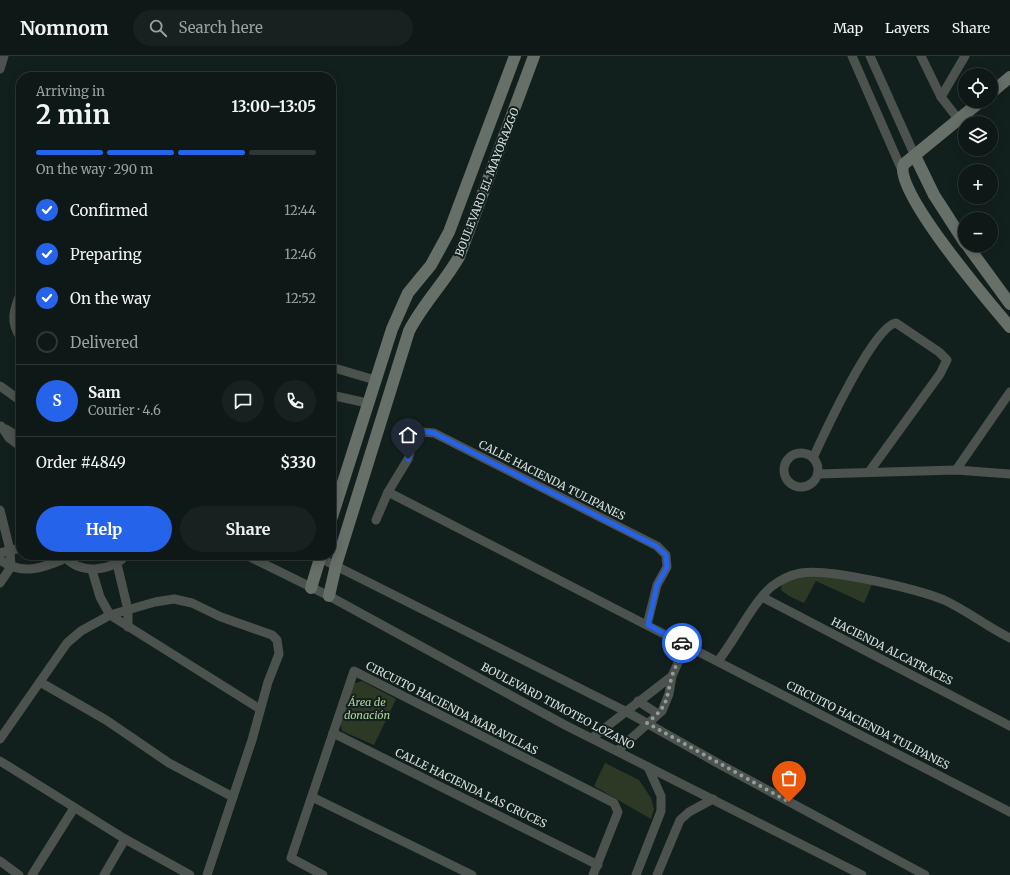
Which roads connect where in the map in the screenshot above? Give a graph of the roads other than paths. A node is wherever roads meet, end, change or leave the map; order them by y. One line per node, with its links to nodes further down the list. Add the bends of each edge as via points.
1 (4, 56): 8 (street)
2 (515, 56): 25 (street, BOULEVARD EL MAYORAZGO, via 449,232 431,265 408,293 398,313)
3 (534, 56): 27 (street, BOULEVARD EL MAYORAZGO, via 459,257 416,318 404,345)
4 (852, 56): 17 (street)
5 (870, 56): 16 (street)
6 (921, 56): 11 (street)
7 (965, 56): 11 (street)
8 (0, 69)
9 (1010, 77): 10 (street)
10 (998, 87)
11 (941, 97): 14 (street)
12 (973, 108): 13 (street)
13 (964, 116)
14 (958, 119)
15 (958, 121): 16 (street)
16 (915, 156): 17 (street); 18 (street, via 934,195)
17 (901, 168): 22 (street, via 925,219)
18 (958, 232)
19 (972, 252): 20 (street)
20 (1010, 304)
21 (16, 305): 23 (street, via 13,322)
22 (1009, 324)
23 (16, 331)
24 (336, 368): 25 (street)
25 (375, 380): 31 (street, BOULEVARD EL MAYORAZGO)
26 (0, 386): 30 (street)
27 (390, 392): 31 (street, via 380,401); 55 (street, BOULEVARD EL MAYORAZGO)
28 (1010, 392): 36 (street)
29 (336, 396): 31 (street)
30 (16, 397)
31 (367, 403): 41 (street, BOULEVARD EL MAYORAZGO)
32 (0, 426): 33 (street); 34 (street)
33 (16, 435)
34 (16, 443)
35 (813, 458): 37 (street, via 840,399 856,372 886,329 896,322 947,360 940,374); 38 (street, via 818,465); 38 (street, via 804,454 794,455 786,462 786,477 793,485 803,487 812,483)
36 (956, 470): 37 (street); 39 (street)
37 (868, 472): 38 (street)
38 (818, 474)
39 (1010, 474)
40 (388, 492): 43 (street, CALLE HACIENDA TULIPANES); 64 (street); 64 (street, CALLE HACIENDA TULIPANES, via 408,459 414,438 427,431 650,542 666,555 667,567 657,585)
41 (336, 502)
42 (0, 510): 45 (street)
43 (376, 520)
44 (16, 549): 45 (street)
45 (10, 550): 46 (street); 56 (street)
46 (0, 553)
47 (0, 560): 56 (street)
48 (57, 560): 56 (street, via 42,568)
49 (70, 560): 57 (street)
50 (121, 560): 54 (street)
51 (256, 560): 59 (street, BOULEVARD TIMOTEO LOZANO)
52 (318, 560): 59 (street)
53 (327, 560): 55 (street)
54 (117, 564): 57 (street); 62 (street)
55 (336, 565): 60 (street, BOULEVARD EL MAYORAZGO); 73 (street)
56 (10, 568): 58 (street)
57 (92, 570): 63 (street, via 100,597)
58 (0, 583)
59 (310, 588): 60 (street, BOULEVARD TIMOTEO LOZANO)
60 (329, 596): 78 (street, BOULEVARD TIMOTEO LOZANO)
61 (762, 597): 66 (street, via 780,581 802,573 863,579 936,597 964,610 990,629); 68 (street); 76 (street, HACIENDA ALCATRACES)
62 (128, 610): 63 (street); 65 (street); 72 (street, via 174,599 192,603 221,617 272,635 277,640 279,654)
63 (110, 615): 65 (street); 70 (street, via 81,631 67,643)
64 (648, 625): 67 (street)
65 (128, 627): 72 (street)
66 (1010, 638)
67 (686, 645): 68 (street, CIRCUITO HACIENDA TULIPANES); 69 (street)
68 (718, 661): 88 (street, CIRCUITO HACIENDA TULIPANES)
69 (672, 676): 71 (street); 74 (street, via 666,703)
70 (40, 682): 79 (street); 83 (street, via 106,720 169,763)
71 (638, 701): 73 (street); 74 (street)
72 (260, 709): 83 (street)
73 (627, 712): 75 (street); 78 (street)
74 (658, 714): 75 (street)
75 (647, 723): 80 (street); 103 (street)
76 (1010, 726)
77 (333, 733): 84 (street, CIRCUITO HACIENDA MARAVILLAS); 91 (street, CALLE HACIENDA LAS CRUCES); 91 (street, CIRCUITO HACIENDA MARAVILLAS, via 354,671 614,803 618,812)
78 (592, 738): 80 (street, BOULEVARD TIMOTEO LOZANO)
79 (0, 740)
80 (617, 751): 82 (street, BOULEVARD TIMOTEO LOZANO)
81 (0, 761): 87 (street)
82 (648, 767): 85 (street, BOULEVARD TIMOTEO LOZANO); 100 (street, via 661,796 661,812)
83 (233, 796): 96 (street)
84 (312, 797): 97 (street, CIRCUITO HACIENDA MARAVILLAS, via 291,858); 98 (street)
85 (714, 799): 101 (street, via 689,812 680,820); 102 (street, BOULEVARD TIMOTEO LOZANO)
86 (1010, 801): 88 (street, CIRCUITO HACIENDA TULIPANES)
87 (74, 808): 89 (street); 93 (street)
88 (1009, 811)
89 (125, 839): 94 (street); 95 (street)
90 (0, 861): 92 (street)
91 (598, 865): 99 (street, CIRCUITO HACIENDA MARAVILLAS)
92 (19, 875)
93 (32, 875)
94 (104, 875)
95 (190, 875)
96 (207, 875)
97 (323, 875)
98 (472, 875)
99 (593, 875)
100 (636, 875)
101 (657, 875)
102 (862, 875)
103 (925, 875)

